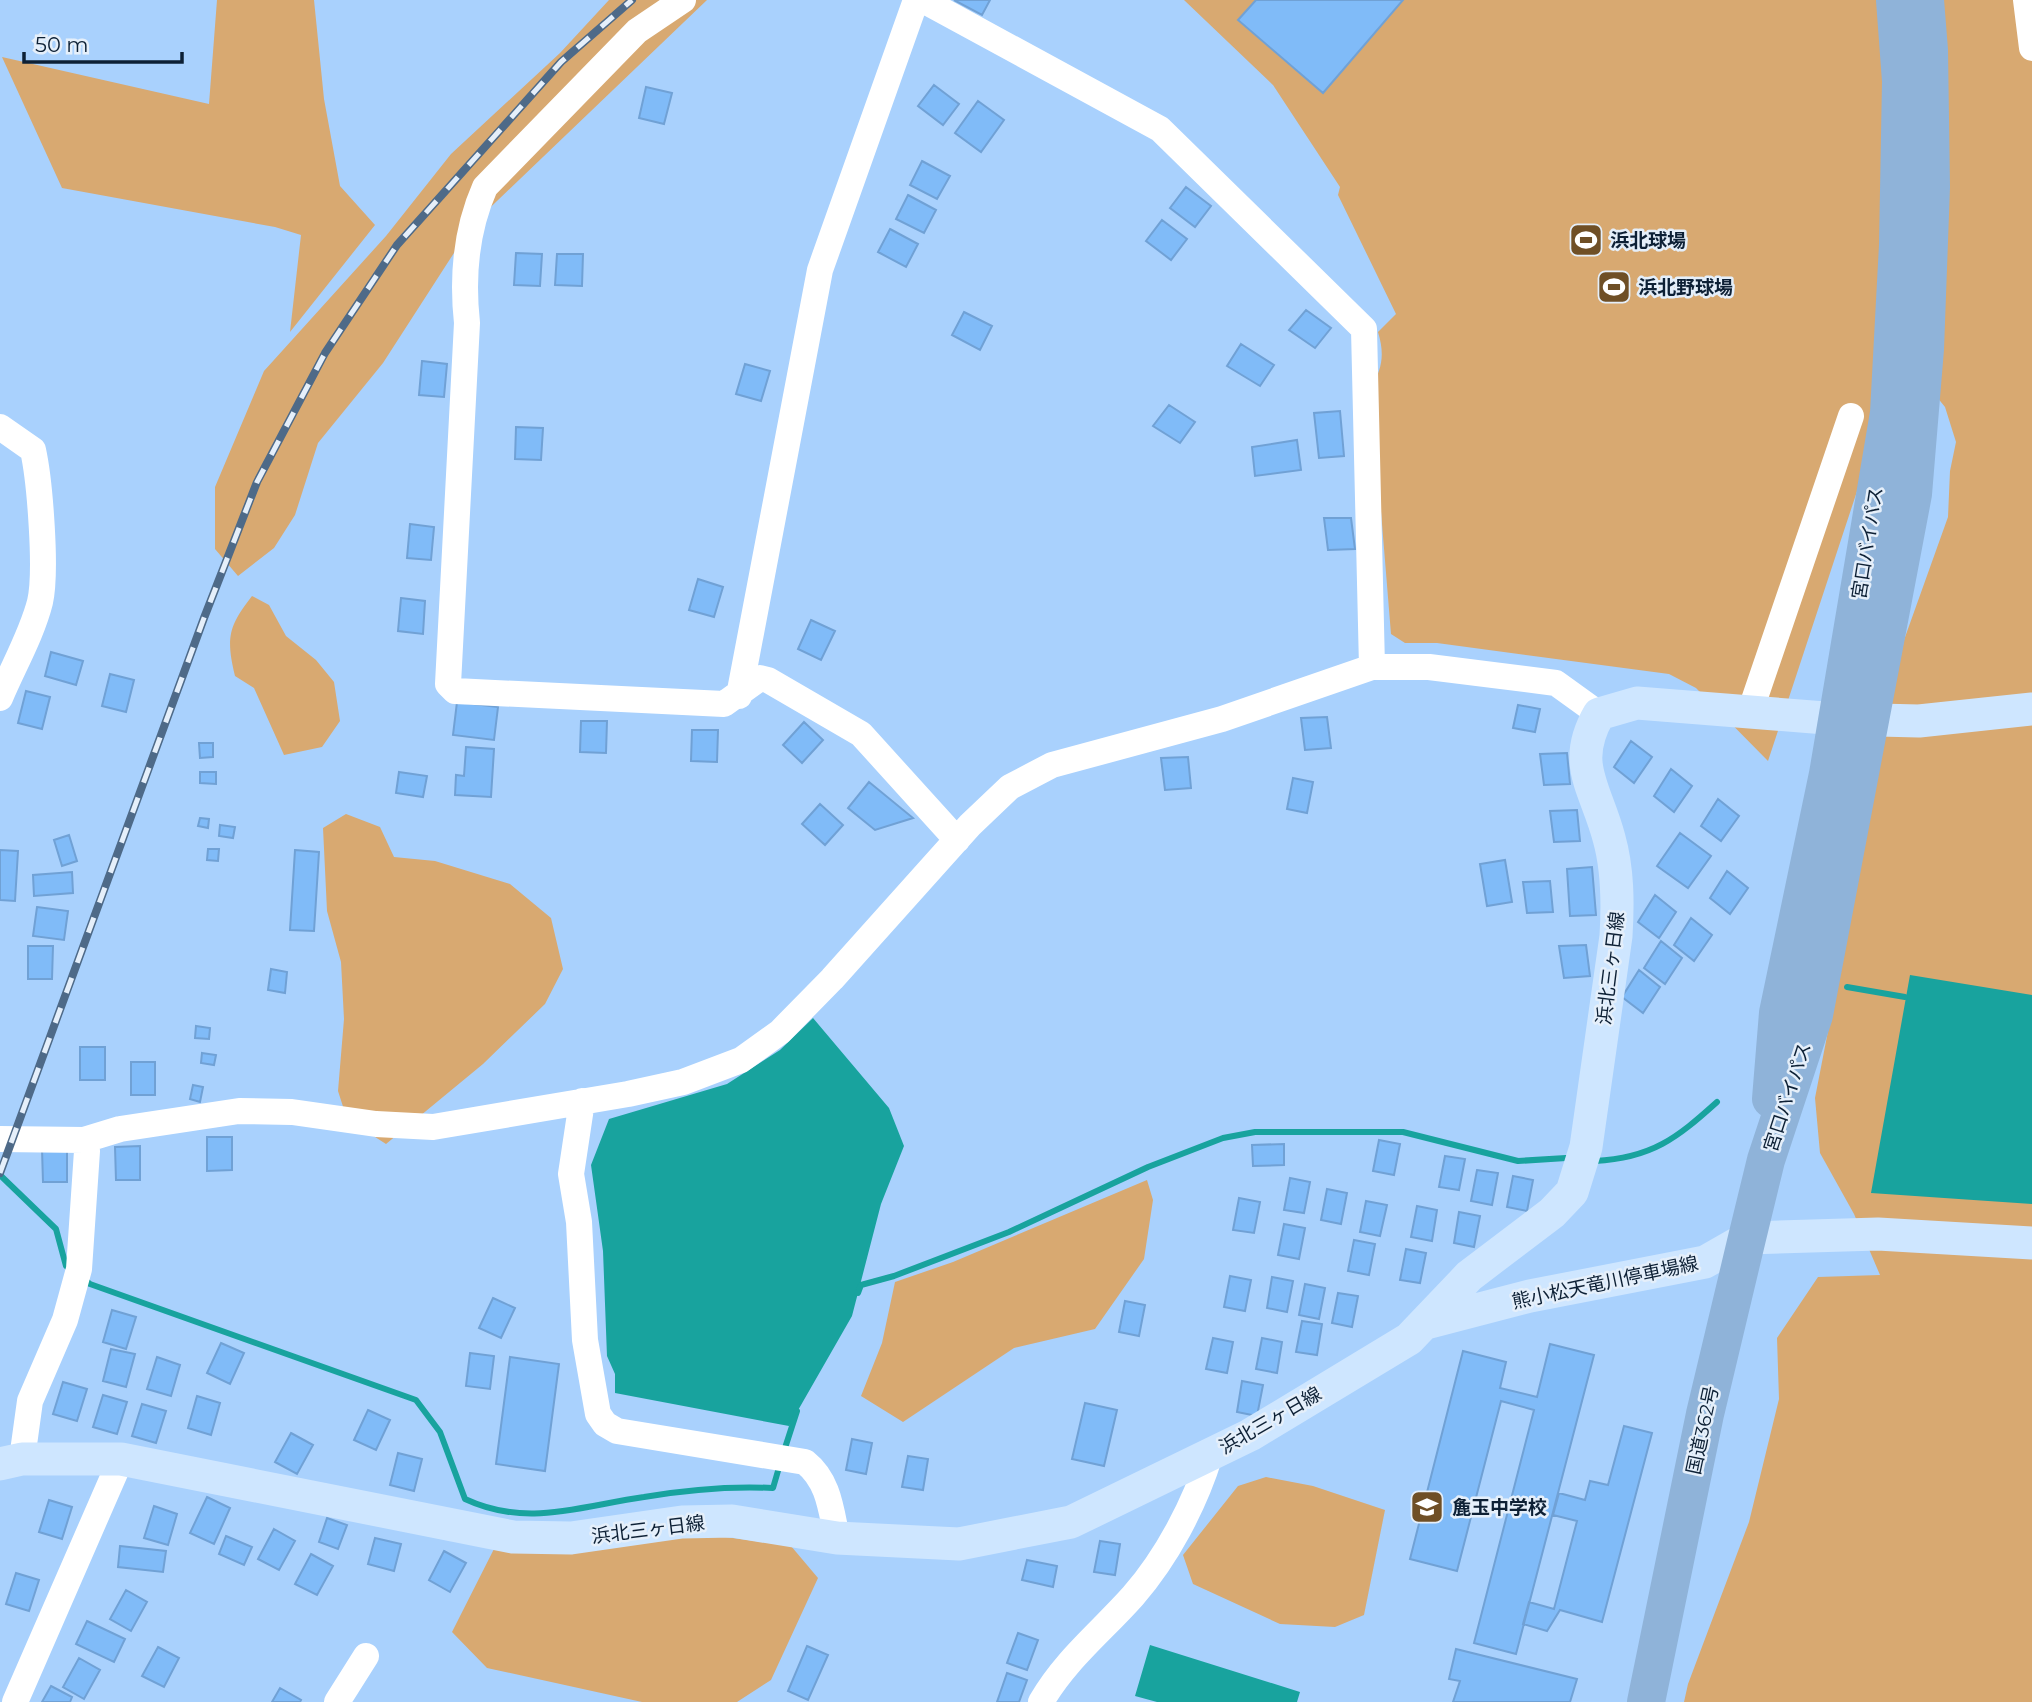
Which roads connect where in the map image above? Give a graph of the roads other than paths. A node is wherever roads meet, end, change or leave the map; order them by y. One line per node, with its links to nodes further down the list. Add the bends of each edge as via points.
1 (683, 0): 11 (street, via 637,31 485,187 474,210 463,286 467,323 449,684 455,691 724,704)
2 (916, 0): 11 (street, via 820,270)
3 (923, 0): 10 (street, via 1160,129 1364,329)
4 (1895, 0): 16 (highway, 宮口バイパス, via 1900,122 1898,245 1888,413)
5 (1925, 0): 16 (highway, 宮口バイパス, via 1931,187 1913,494)
6 (2026, 0): 7 (street)
7 (2032, 48)
8 (1851, 416): 14 (street)
9 (0, 426): 12 (street, via 33,450 39,477 41,566 40,601)
10 (1371, 667): 15 (street, via 1429,667 1556,683); 17 (street, via 1222,719 1052,765 1010,786)
11 (739, 696): 17 (street, via 760,678 768,680 861,734)
12 (0, 698)
13 (2032, 709): 16 (main road, via 1919,721)
14 (1750, 712): 15 (main road, via 1637,702); 16 (main road)
15 (1599, 714): 24 (main road, 浜北三ヶ日線, via 1584,748 1586,769 1610,839 1618,905 1581,1170 1565,1201 1469,1276)
16 (1854, 719): 21 (highway, 宮口バイパス, via 1814,1015)
17 (957, 840): 18 (street, via 780,1032 740,1060 684,1082)
18 (582, 1101): 20 (street, via 433,1127 239,1111 120,1129); 28 (street, via 571,1174 579,1222 585,1340 598,1414 617,1431 806,1462 828,1493)
19 (0, 1139): 20 (street)
20 (84, 1140): 27 (street, via 87,1151 76,1279)
21 (1766, 1160): 22 (highway, 国道362号)
22 (1746, 1238): 23 (main road, 熊小松天竜川停車場線, via 1878,1234); 24 (main road, 熊小松天竜川停車場線, via 1705,1262 1530,1296); 33 (highway, 国道362号)
23 (2032, 1243)
24 (1426, 1323): 25 (main road, 浜北三ヶ日線, via 1409,1339)
25 (1210, 1455): 28 (main road, 浜北三ヶ日線, via 1071,1522 959,1544); 32 (street, via 1199,1486 1154,1569 1074,1655)
26 (121, 1459): 27 (main road, 浜北三ヶ日線); 28 (main road, 浜北三ヶ日線, via 513,1537 571,1538 682,1522 732,1521); 30 (street)
27 (11, 1462)
28 (837, 1538)
29 (366, 1656): 31 (street)
30 (15, 1702)
31 (337, 1702)
32 (1041, 1702)
33 (1646, 1702)

